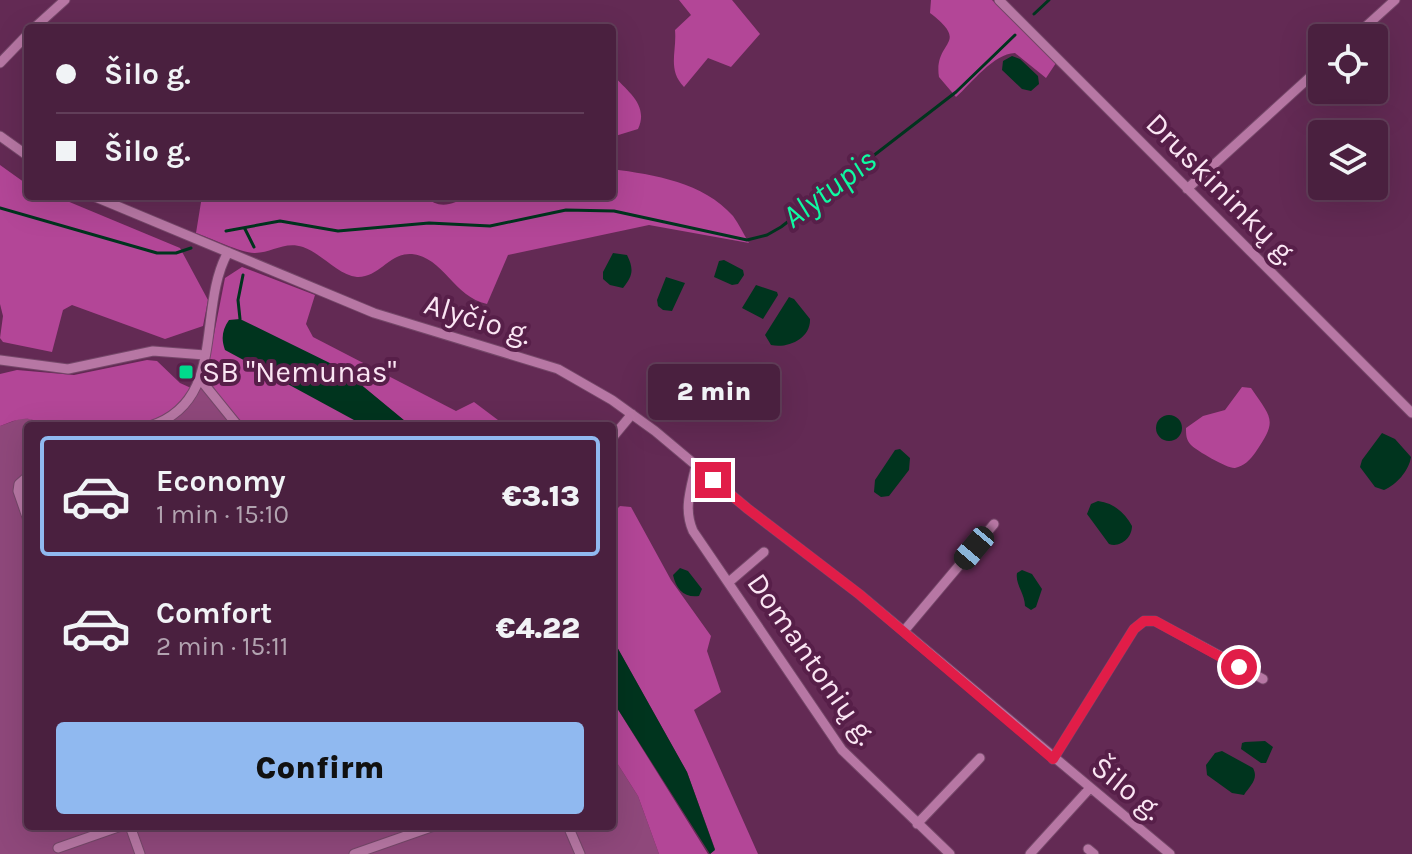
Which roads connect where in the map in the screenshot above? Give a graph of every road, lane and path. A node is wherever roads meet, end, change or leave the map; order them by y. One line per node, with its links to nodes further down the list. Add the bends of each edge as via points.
1 (65, 0): 4 (street)
2 (999, 0): 11 (street, Druskininkų g.)
3 (1395, 0): 5 (street)
4 (38, 24)
5 (1368, 24)
6 (24, 38): 7 (street)
7 (0, 63)
8 (1308, 79): 11 (street)
9 (0, 136): 10 (street)
10 (24, 153)
11 (1187, 189): 17 (street, Druskininkų g.)
12 (103, 200): 13 (street, Alyčio g.)
13 (228, 252): 14 (street, via 219,270); 18 (street, Alyčio g., via 374,313 558,369)
14 (205, 355): 15 (street, via 153,351 68,369); 16 (street)
15 (0, 360)
16 (199, 381): 19 (street, via 186,406); 20 (street)
17 (1412, 413)
18 (632, 414): 21 (street); 22 (street, Alyčio g.)
19 (159, 422)
20 (235, 422)
21 (616, 433)
22 (696, 465): 27 (street, Domantonių g., via 687,518); 28 (street, Šilo g.)
23 (24, 480): 24 (street, via 18,491)
24 (24, 508)
25 (994, 524): 28 (street)
26 (764, 552): 27 (street)
27 (729, 582): 33 (street, Domantonių g., via 842,750)
28 (904, 631): 31 (street, Šilo g.)
29 (1263, 679): 31 (street, Šilo g., via 1155,621 1144,621)
30 (980, 758): 33 (street)
31 (1053, 759): 32 (street, Šilo g.)
32 (1090, 788): 43 (street); 44 (street, Šilo g.)
33 (917, 824): 42 (street, Domantonių g.)
34 (110, 830): 38 (street)
35 (131, 830): 39 (street)
36 (423, 830): 40 (street)
37 (570, 830): 41 (street)
38 (58, 848)
39 (140, 854)
40 (354, 854)
41 (580, 854)
42 (950, 854)
43 (1030, 854)
44 (1170, 854)

